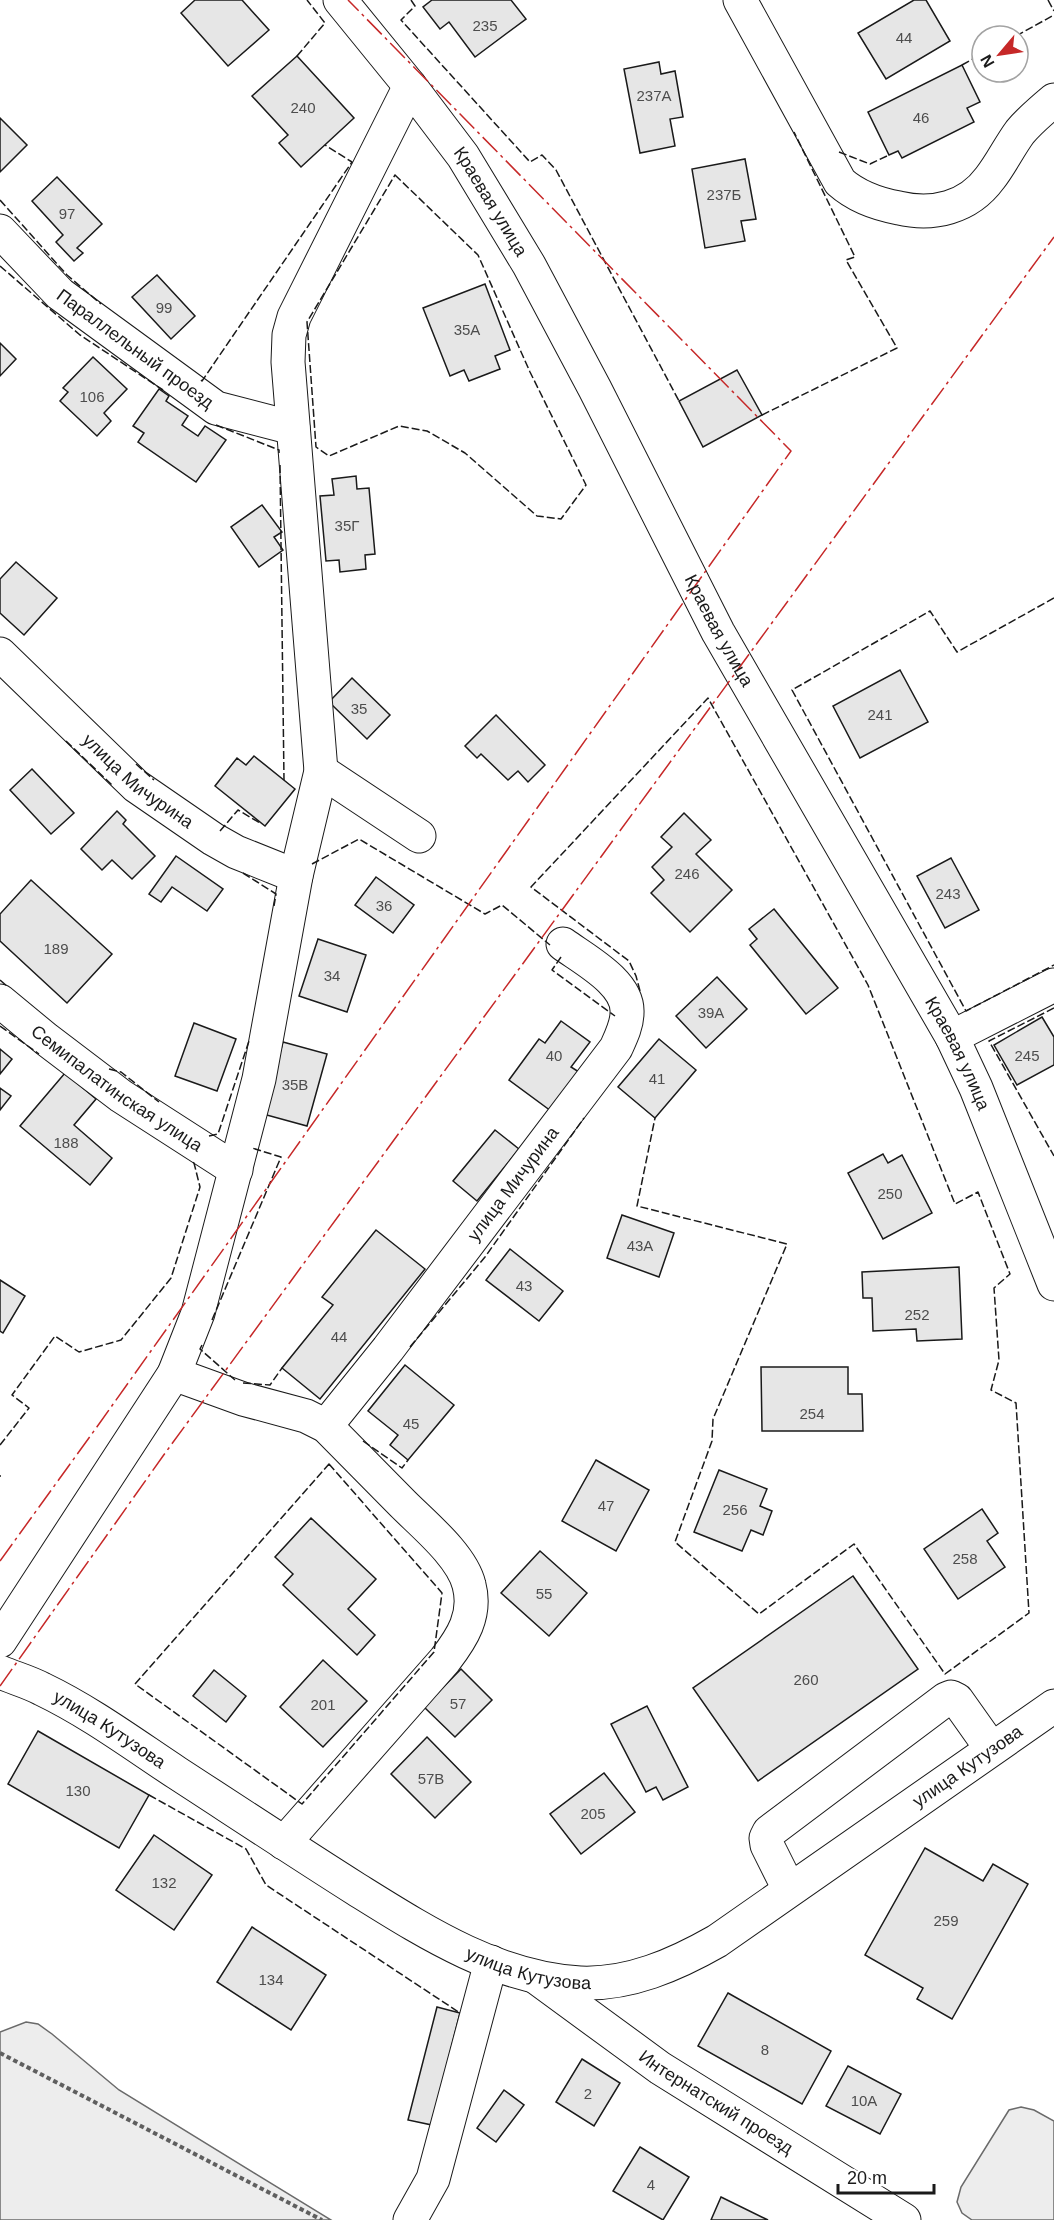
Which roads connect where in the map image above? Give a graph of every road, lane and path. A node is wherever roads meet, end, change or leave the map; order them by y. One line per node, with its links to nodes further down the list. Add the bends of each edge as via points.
1 (340, 0): 3 (street, Краевая улица)
2 (740, 0): 4 (street, via 840,182 877,204 935,212 968,199 988,180 1021,131)
3 (410, 86): 6 (street, via 294,317 288,353); 14 (street, Краевая улица, via 463,156 529,265 718,632)
4 (1054, 100)
5 (0, 231): 6 (street, Параллельный проезд, via 60,294 216,408)
6 (293, 428): 8 (street)
7 (0, 654): 10 (street, улица Мичурина, via 136,786 236,852)
8 (321, 771): 9 (street); 10 (street)
9 (419, 836)
10 (296, 876): 15 (street, via 259,1079)
11 (564, 944): 18 (street, улица Мичурина, via 624,993 628,1010 616,1048)
12 (1054, 985): 14 (street)
13 (0, 1001): 15 (street, Семипалатинская улица, via 121,1096)
14 (952, 1037): 16 (street, Краевая улица)
15 (236, 1170): 17 (street, via 198,1313)
16 (1054, 1284)
17 (174, 1374): 18 (street); 19 (street)
18 (326, 1426): 23 (street, via 440,1541 469,1584 471,1606 463,1637 445,1660)
19 (0, 1641)
20 (0, 1672): 23 (street, улица Кутузова, via 85,1712)
21 (1054, 1706): 22 (street, улица Кутузова)
22 (991, 1748): 24 (street, улица Кутузова); 24 (street, via 957,1700 951,1696 946,1699 769,1832 766,1845)
23 (284, 1843): 25 (street, улица Кутузова, via 419,1929)
24 (789, 1889): 26 (street, улица Кутузова, via 717,1941 658,1971 580,1983)
25 (491, 1962): 26 (street, улица Кутузова); 29 (street, via 433,2179)
26 (533, 1976): 30 (street, Интернатский проезд, via 660,2068)
27 (0, 2053): 28 (path)
28 (322, 2220)
29 (410, 2220)
30 (904, 2220)

